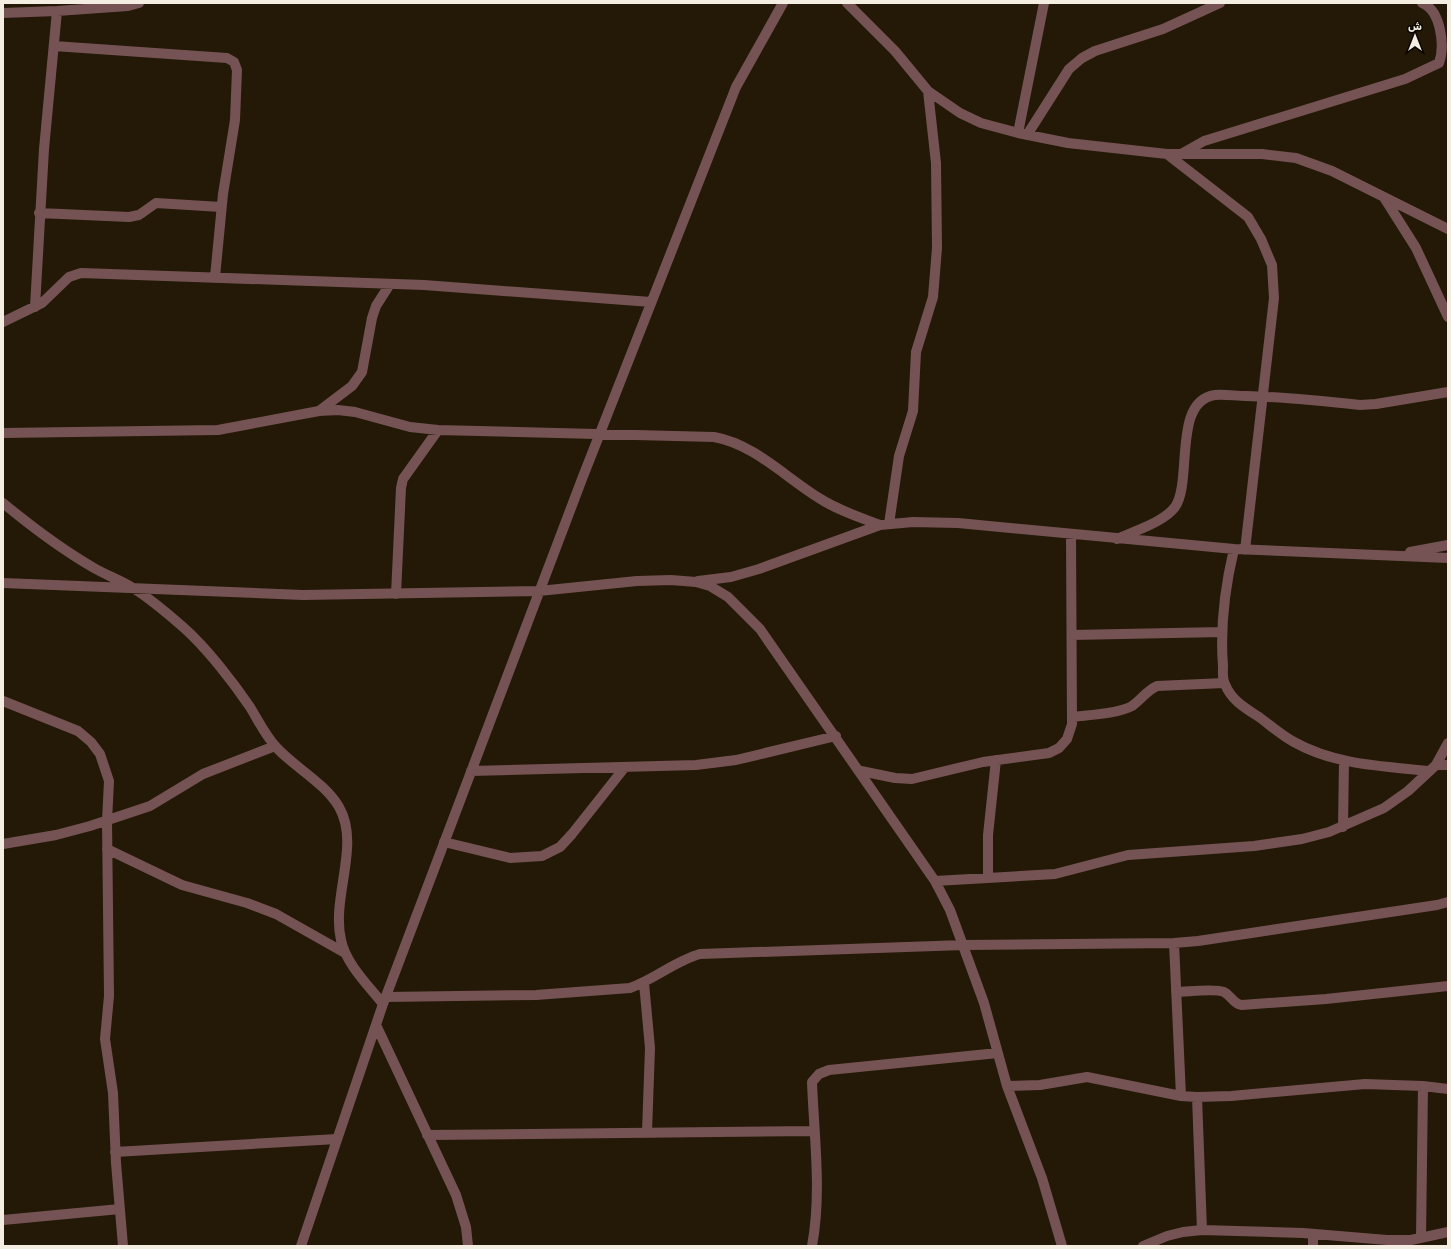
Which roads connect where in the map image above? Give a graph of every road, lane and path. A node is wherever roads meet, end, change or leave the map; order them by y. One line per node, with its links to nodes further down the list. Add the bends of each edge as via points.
1 (139, 3): 7 (street)
2 (783, 3): 20 (street, via 736,87)
3 (847, 3): 10 (street, via 895,51)
4 (1044, 3): 11 (street)
5 (1220, 3): 11 (street, via 1164,29 1082,58 1069,69)
6 (1422, 3): 13 (street, via 1435,13 1442,44 1439,63 1404,80 1204,141)
7 (57, 11): 8 (street); 9 (street)
8 (3, 13)
9 (54, 46): 15 (street, via 227,58 234,62 237,70 235,120); 16 (street)
10 (928, 91): 11 (street, via 960,113); 31 (street, via 936,163 937,248 933,297 916,352 913,412 899,456)
11 (1023, 134): 12 (street, via 1068,143)
12 (1167, 154): 13 (street); 25 (street, via 1248,217 1272,265 1274,298)
13 (1181, 154): 14 (street, via 1262,154 1296,158 1332,171)
14 (1385, 199): 17 (street); 22 (street, via 1416,248)
15 (221, 207): 16 (street, via 156,203 139,215 129,217); 18 (street)
16 (40, 213): 21 (street)
17 (1448, 229)
18 (215, 277): 19 (street); 21 (street, via 81,273 70,277)
19 (390, 284): 20 (street); 26 (street, via 376,306 372,318 362,372 352,386)
20 (651, 302): 29 (street)
21 (35, 307): 23 (street)
22 (1448, 317)
23 (3, 322)
24 (1448, 392): 25 (street, via 1376,404)
25 (1263, 396): 33 (street, via 1214,395 1202,401 1188,424 1181,496 1175,507 1167,516); 35 (street)
26 (319, 412): 27 (street, via 355,412 410,427); 28 (street, via 218,430)
27 (438, 430): 29 (street); 42 (street, via 404,479 401,488)
28 (3, 433)
29 (599, 435): 31 (street, via 714,437 739,443 819,499 840,510); 41 (street)
30 (3, 503): 40 (street, via 44,536 94,568)
31 (884, 525): 32 (street, via 913,522 958,523); 38 (street, via 759,569)
32 (1070, 534): 33 (street); 44 (street)
33 (1116, 539): 35 (street)
34 (1448, 544): 36 (street)
35 (1239, 550): 36 (street); 43 (street, via 1229,570)
36 (1394, 555): 37 (street)
37 (1448, 558)
38 (696, 582): 41 (street, via 636,581); 48 (street, via 710,586 728,597 760,629)
39 (3, 583): 40 (street)
40 (131, 587): 42 (street, via 303,595); 50 (street, via 149,598 190,634 249,705)
41 (538, 591): 42 (street); 56 (street)
42 (396, 594)
43 (1222, 632): 44 (street); 45 (street)
44 (1072, 635): 47 (street)
45 (1224, 683): 47 (street, via 1157,686 1122,710); 52 (street, via 1235,701 1293,741)
46 (3, 701): 58 (street, via 78,731 91,742 100,754 109,781)
47 (1072, 717): 51 (street, via 1067,739 1059,748 1049,753)
48 (836, 736): 54 (street, via 736,760 696,765); 57 (street)
49 (1448, 743): 55 (street)
50 (275, 746): 58 (street, via 203,774 150,806); 68 (street, via 332,797 340,808 348,844 340,895 339,921)
51 (996, 760): 57 (street, via 912,779); 63 (street, via 988,835)
52 (1344, 761): 55 (street); 59 (street)
53 (1448, 765): 55 (street)
54 (625, 767): 56 (street); 60 (street, via 560,847 542,856 510,858)
55 (1432, 768): 59 (street, via 1408,791 1384,808)
56 (470, 771): 60 (street)
57 (861, 771): 64 (street)
58 (107, 821): 61 (street, via 56,835); 62 (street)
59 (1343, 827): 63 (street, via 1302,839 1254,846 1128,855 1055,874)
60 (444, 842): 72 (street)
61 (3, 844)
62 (107, 849): 68 (street, via 182,885 276,914); 84 (street, via 109,996 105,1039 113,1093)
63 (988, 878): 64 (street)
64 (936, 881): 67 (street)
65 (1448, 902): 66 (street, via 1230,937)
66 (1174, 943): 67 (street); 71 (street)
67 (964, 945): 69 (street, via 700,954 689,957); 74 (street)
68 (345, 953): 72 (street, via 356,970)
69 (644, 983): 72 (street, via 630,988 536,995); 81 (street, via 650,1048)
70 (1448, 986): 71 (street, via 1242,1005 1235,1003 1227,994 1220,991)
71 (1176, 992): 78 (street)
72 (384, 1000): 73 (street)
73 (376, 1025): 82 (street); 83 (street)
74 (998, 1052): 75 (street); 80 (street, via 830,1070 819,1074 812,1082)
75 (1007, 1086): 78 (street, via 1040,1085 1087,1077); 96 (street, via 1042,1178)
76 (1423, 1086): 77 (street); 79 (street, via 1365,1084); 90 (street)
77 (1448, 1089)
78 (1181, 1096): 79 (street)
79 (1197, 1097): 87 (street)
80 (814, 1130): 81 (street); 95 (street, via 817,1200)
81 (648, 1132): 82 (street)
82 (427, 1135): 94 (street, via 456,1195 466,1228)
83 (337, 1139): 84 (street); 93 (street)
84 (116, 1152): 85 (street)
85 (120, 1209): 86 (street); 92 (street)
86 (3, 1220)
87 (1202, 1230): 89 (street); 97 (street, via 1167,1236)
88 (1448, 1232): 90 (street)
89 (1313, 1234): 91 (street); 98 (street)
90 (1421, 1237): 91 (street)
91 (1398, 1243)
92 (124, 1246)
93 (301, 1246)
94 (468, 1246)
95 (812, 1246)
96 (1062, 1246)
97 (1143, 1246)
98 (1313, 1246)

